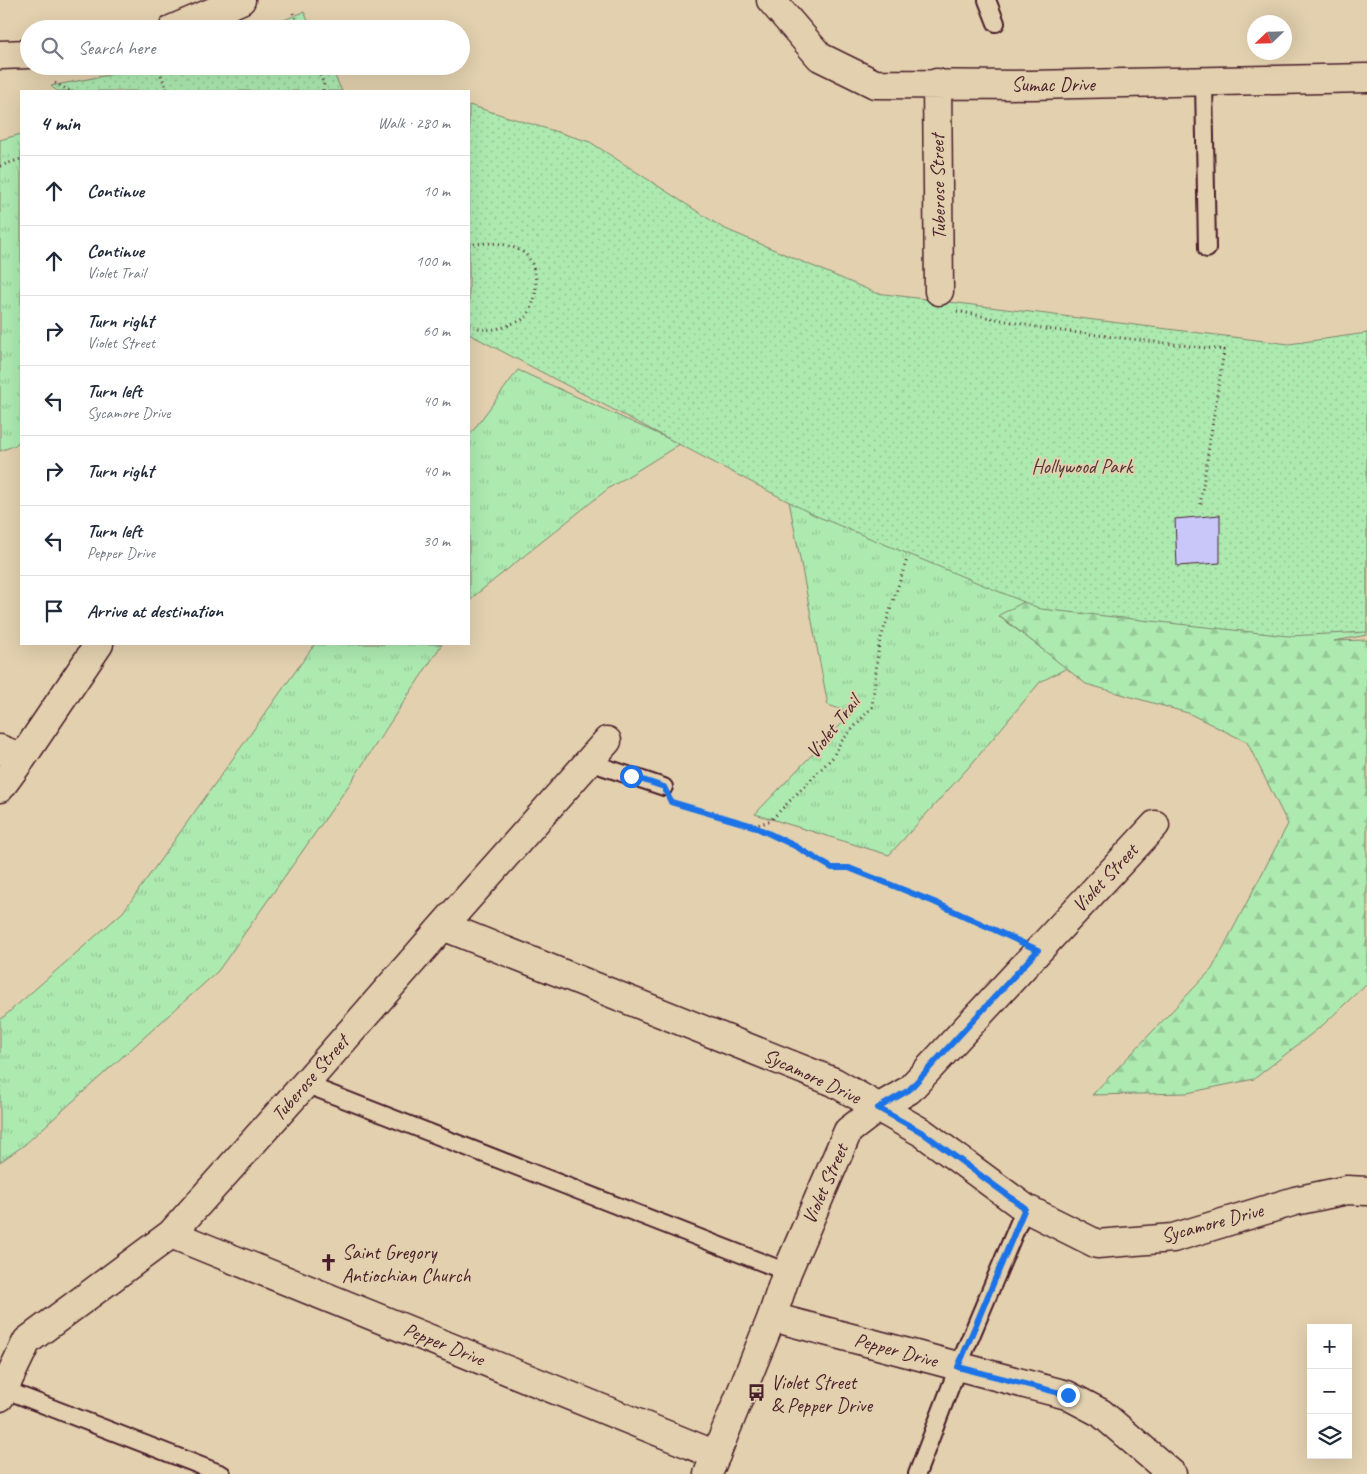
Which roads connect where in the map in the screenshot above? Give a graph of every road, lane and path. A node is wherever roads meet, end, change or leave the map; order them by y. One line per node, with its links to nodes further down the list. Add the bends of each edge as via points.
1 (241, 0): 5 (street)
2 (771, 0): 15 (street, Sumac Drive, via 820,57 875,84)
3 (987, 0): 7 (lane)
4 (293, 13): 6 (path)
5 (195, 20)
6 (296, 20)
7 (996, 23)
8 (20, 54): 9 (street)
9 (0, 55)
10 (161, 75): 17 (path)
11 (320, 75): 18 (path)
12 (1367, 78): 13 (street, Sumac Drive)
13 (1204, 82): 15 (street, Sumac Drive); 22 (lane)
14 (55, 83): 16 (path)
15 (937, 84): 23 (street, Tuberose Street)
16 (68, 90)
17 (167, 90)
18 (323, 90)
19 (20, 159): 20 (path)
20 (0, 166)
21 (470, 245): 24 (path, via 500,243 523,252 535,269 536,293 529,312 522,320 497,330 481,330)
22 (1207, 249)
23 (939, 291): 25 (path, via 938,307 947,309 1046,329 1224,350)
24 (470, 325)
25 (1200, 505)
26 (907, 559): 33 (path, Violet Trail, via 879,644 872,707 840,743 833,757 770,820)
27 (98, 645): 29 (street)
28 (607, 741): 30 (street, Tuberose Street)
29 (11, 754): 32 (street)
30 (589, 762): 31 (lane); 35 (street, Tuberose Street)
31 (664, 787): 33 (path, via 671,802)
32 (0, 788)
33 (753, 826): 36 (path, via 832,868 858,871)
34 (1155, 826): 36 (street, Violet Street)
35 (442, 926): 37 (street, Tuberose Street); 38 (street, Sycamore Drive, via 834,1082)
36 (1038, 950): 38 (street, Violet Street, via 909,1090)
37 (306, 1084): 41 (street, Tuberose Street); 42 (lane)
38 (878, 1108): 40 (street, Sycamore Drive, via 923,1133); 42 (street, Violet Street, via 848,1131)
39 (1367, 1191): 40 (street, Sycamore Drive, via 1346,1190 1295,1201 1173,1238 1097,1244)
40 (1025, 1208): 44 (lane)
41 (171, 1234): 45 (street, Tuberose Street, via 27,1341); 46 (street, Pepper Drive)
42 (787, 1272): 43 (street, Violet Street)
43 (772, 1317): 44 (street, Pepper Drive); 46 (street, Violet Street)
44 (958, 1367): 48 (lane); 49 (street, Pepper Drive, via 1068,1395 1101,1413)
45 (2, 1393): 47 (lane)
46 (712, 1465)
47 (222, 1474)
48 (917, 1474)
49 (1172, 1474)

